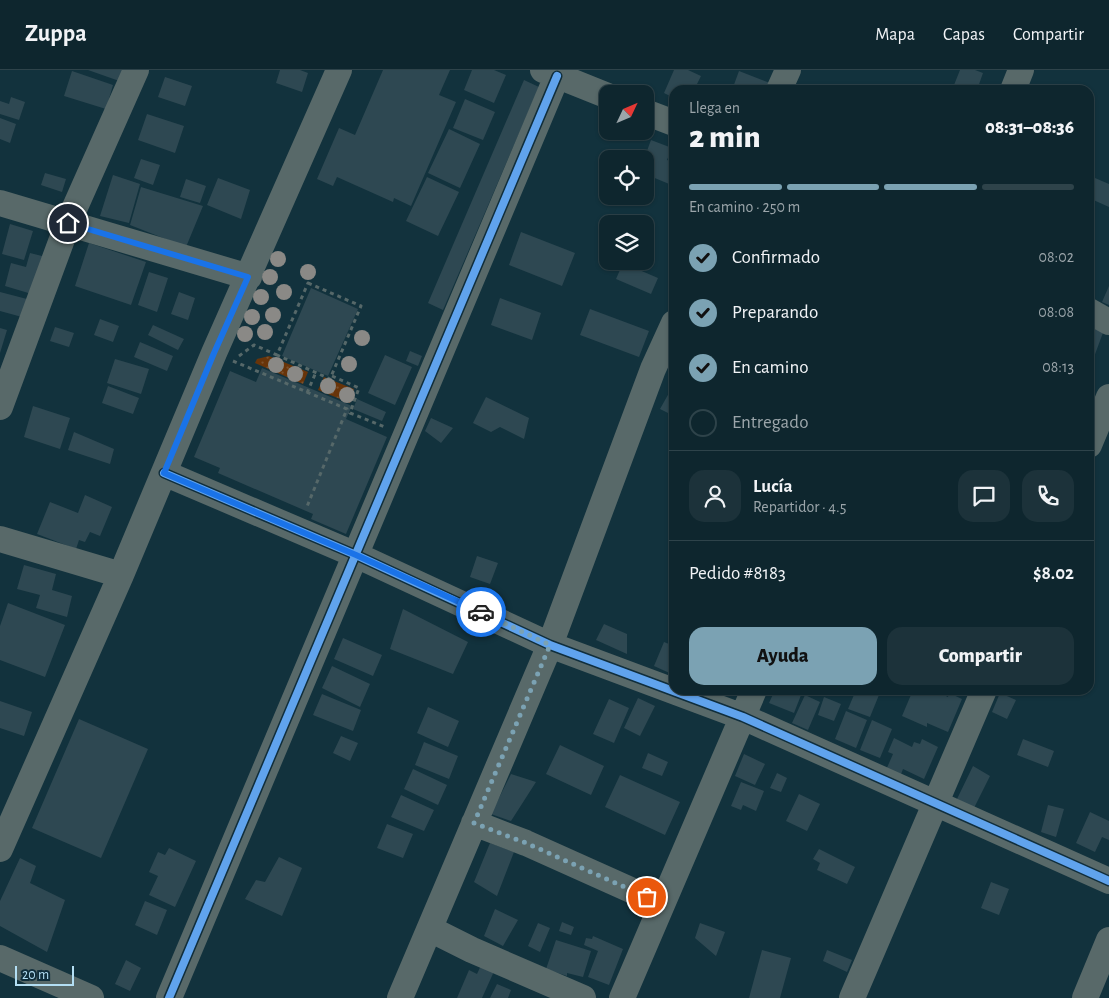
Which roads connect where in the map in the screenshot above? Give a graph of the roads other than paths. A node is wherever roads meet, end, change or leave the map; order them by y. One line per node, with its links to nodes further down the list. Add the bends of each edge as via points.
1 (136, 70): 12 (street)
2 (339, 70): 13 (street)
3 (788, 70): 6 (street)
4 (1021, 70): 7 (street)
5 (562, 75): 8 (street); 22 (street)
6 (781, 85)
7 (1015, 85)
8 (599, 92)
9 (654, 115): 10 (street)
10 (669, 121)
11 (0, 203): 12 (street)
12 (68, 223): 13 (street); 18 (street)
13 (248, 277): 20 (street)
14 (1094, 314): 15 (street)
15 (1109, 322)
16 (669, 333): 24 (street)
17 (1109, 397): 19 (street)
18 (0, 407)
19 (1094, 433)
20 (164, 473): 22 (street); 23 (street)
21 (0, 539): 23 (street)
22 (356, 555): 24 (street); 39 (street)
23 (121, 575): 32 (street)
24 (550, 645): 25 (street); 31 (street)
25 (669, 689)
26 (684, 695): 29 (street)
27 (752, 695): 29 (street)
28 (982, 695): 30 (street)
29 (743, 717): 30 (street); 34 (street)
30 (935, 803): 33 (street); 43 (street)
31 (474, 823): 34 (street); 35 (street)
32 (0, 849)
33 (1109, 880)
34 (662, 904): 42 (street)
35 (430, 929): 40 (street); 41 (street)
36 (1109, 940): 44 (street)
37 (0, 958): 38 (street)
38 (91, 998)
39 (169, 998)
40 (400, 998)
41 (583, 998)
42 (622, 998)
43 (852, 998)
44 (1085, 998)

